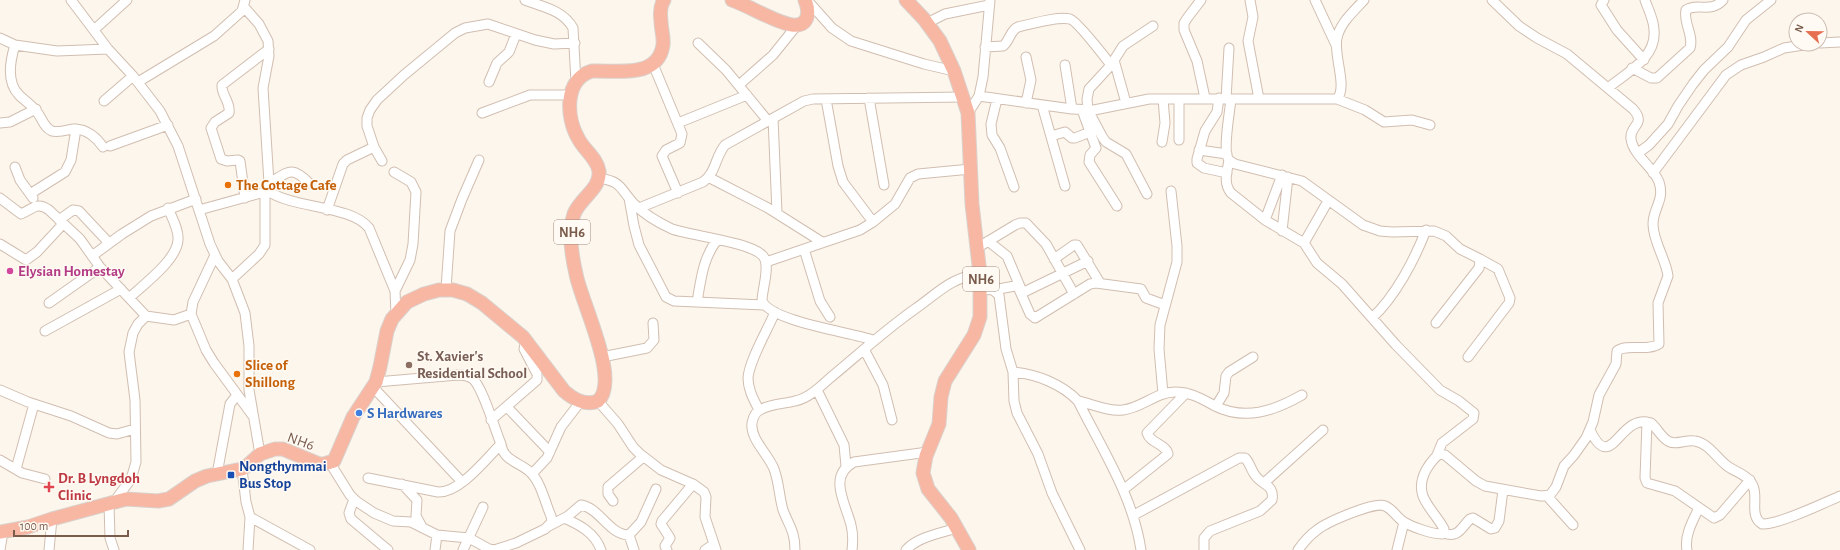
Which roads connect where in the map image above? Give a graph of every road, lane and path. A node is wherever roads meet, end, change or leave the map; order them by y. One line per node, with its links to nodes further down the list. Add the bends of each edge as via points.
1 (71, 0): 22 (street)
2 (128, 0): 22 (street)
3 (524, 0): 27 (street, via 563,14 574,28)
4 (732, 0): 20 (highway, via 784,23)
5 (806, 0): 20 (highway, via 808,17); 42 (street, via 832,28 851,41)
6 (906, 0): 19 (highway, NH6)
7 (1201, 0): 53 (street, via 1184,23 1184,30 1197,61)
8 (1250, 0): 59 (street, via 1253,17 1248,41)
9 (1315, 0): 30 (street)
10 (1364, 0): 30 (street, via 1341,27)
11 (1492, 0): 47 (street, via 1518,26 1567,54)
12 (1604, 0): 37 (street, via 1601,5 1606,14)
13 (1646, 0): 37 (street, via 1654,30 1653,42)
14 (1723, 0): 41 (street, via 1712,8 1694,7 1686,10 1685,16 1691,37 1690,48 1659,77 1651,78)
15 (1771, 0): 82 (street, via 1746,20 1728,47 1693,84 1668,124)
16 (661, 1): 39 (highway, via 663,45 660,55)
17 (989, 2): 19 (street, via 945,14); 31 (street)
18 (245, 4): 35 (street, via 264,31); 43 (street, via 239,15 214,36)
19 (927, 23): 42 (highway, NH6, via 940,41)
20 (797, 25): 46 (street, via 772,55)
21 (1153, 26): 38 (street, via 1123,46)
22 (95, 29): 34 (street)
23 (516, 34): 27 (street, via 554,44); 44 (street, via 509,52 497,63); 80 (street, via 488,24 477,24 465,28 446,41 382,95 370,110 367,126)
24 (0, 38): 29 (street)
25 (698, 42): 46 (street)
26 (1840, 42): 28 (street)
27 (575, 43): 45 (street)
28 (1828, 43)
29 (15, 45): 34 (street, via 57,51); 66 (street, via 10,65 12,82 18,94)
30 (1336, 45): 60 (street, via 1342,90)
31 (985, 47): 38 (street, via 1003,46 1014,28 1061,18 1071,19); 50 (street)
32 (1788, 47): 90 (street, via 1741,65 1726,75)
33 (1229, 48): 58 (street)
34 (108, 49): 43 (street)
35 (269, 49): 98 (street, via 263,88); 104 (street, via 222,85 229,113 215,122 211,128 221,159 240,161)
36 (1026, 57): 62 (street, via 1031,80)
37 (1644, 60): 41 (street)
38 (1113, 62): 63 (street); 67 (street, via 1089,89)
39 (653, 64): 45 (highway, via 640,70 592,71 585,73); 72 (street)
40 (1065, 65): 65 (street)
41 (1632, 68): 47 (street)
42 (954, 71): 51 (highway, NH6)
43 (135, 79): 61 (street); 73 (street, via 160,110)
44 (489, 82)
45 (576, 82): 48 (highway)
46 (739, 85): 49 (street)
47 (1608, 88): 82 (street, via 1638,116 1638,122 1630,138)
48 (571, 95): 68 (street, via 530,95); 92 (highway, via 570,108 574,129 596,162)
49 (747, 95): 70 (street); 72 (street)
50 (979, 96): 55 (street); 69 (street)
51 (964, 97): 52 (street); 69 (highway, NH6)
52 (869, 98): 54 (street); 95 (street)
53 (1205, 98): 57 (street); 58 (street)
54 (826, 99): 70 (street, via 804,101); 117 (street, via 843,182)
55 (997, 99): 62 (street); 97 (street, via 991,124 992,135 1000,148)
56 (1164, 99): 57 (street); 63 (street); 79 (street, via 1165,123)
57 (1180, 99): 78 (street)
58 (1225, 99): 59 (street); 81 (street, via 1205,131); 83 (street)
59 (1259, 99): 60 (street)
60 (1337, 99): 74 (street, via 1365,110 1384,122 1412,120)
61 (104, 101)
62 (1026, 103): 64 (street)
63 (1126, 103): 67 (street)
64 (1042, 105): 65 (street); 77 (street)
65 (1072, 109): 67 (street)
66 (36, 110): 71 (street, via 10,122); 75 (street, via 43,123 51,130)
67 (1085, 110): 76 (street); 102 (street, via 1106,142 1126,154)
68 (482, 113)
69 (968, 113): 87 (highway, NH6)
70 (770, 119): 93 (street, via 725,145 719,152); 114 (street)
71 (0, 123)
72 (678, 123): 100 (street, via 682,141 666,150 662,156)
73 (168, 125): 75 (street, via 107,147 98,139); 106 (street, via 183,158)
74 (1430, 125)
75 (76, 129): 101 (street, via 71,160 65,172)
76 (1090, 132): 77 (street, via 1075,138 1065,132); 109 (street, via 1096,148 1090,155 1089,162)
77 (1051, 136): 96 (street)
78 (1179, 140)
79 (1162, 142)
80 (374, 146): 85 (street); 113 (street, via 344,164)
81 (1199, 150): 83 (street); 89 (street, via 1197,159 1200,165)
82 (1638, 153): 90 (street)
83 (1228, 157): 89 (street); 91 (street, via 1235,164)
84 (479, 160): 139 (street, via 450,231)
85 (382, 161)
86 (15, 167): 101 (street)
87 (971, 169): 117 (street, via 918,174 910,178 895,204); 125 (highway, NH6, via 972,204)
88 (394, 172): 141 (street, via 411,182 416,192 410,260)
89 (1227, 173): 115 (street, via 1226,188)
90 (1653, 173): 185 (street, via 1659,183 1661,194 1653,226 1658,251 1668,276 1658,303 1660,341 1656,346 1622,348 1617,351 1616,364 1600,395)
91 (1285, 176): 107 (street, via 1310,186); 115 (street); 119 (street)
92 (599, 178): 105 (street, via 619,185); 161 (highway, NH6, via 574,214 572,239 576,275)
93 (710, 178): 100 (street); 114 (street)
94 (309, 182): 98 (street, via 299,173 287,173)
95 (884, 185)
96 (1065, 186)
97 (1014, 187)
98 (268, 189): 104 (street); 113 (street, via 281,198); 136 (street, via 265,245)
99 (1171, 191): 148 (street, via 1178,246 1177,262)
100 (678, 193): 111 (street)
101 (30, 194): 108 (street)
102 (1147, 194)
103 (0, 198): 108 (street, via 21,214)
104 (245, 198): 112 (street)
105 (629, 198): 111 (street); 145 (street, via 639,245 666,297 674,301)
106 (196, 199): 110 (street); 112 (street)
107 (1328, 201): 118 (street, via 1362,225 1380,231); 123 (street)
108 (38, 205): 116 (street)
109 (1118, 206)
110 (168, 208): 122 (street); 144 (street, via 178,233 177,247 168,261)
111 (639, 208): 120 (street, via 673,229)
112 (199, 210): 127 (street)
113 (327, 210): 141 (street, via 351,216 369,228)
114 (777, 213): 121 (street)
115 (1265, 220): 119 (street)
116 (61, 222): 122 (street, via 74,210 79,210); 124 (street, via 37,252 26,260); 128 (street, via 80,239)
117 (873, 222): 121 (street, via 850,234)
118 (1426, 230): 130 (street, via 1440,232 1466,252); 154 (street, via 1419,248 1393,293)
119 (1282, 231): 123 (street)
120 (717, 240): 132 (street, via 757,252 763,255); 145 (street, via 705,260)
121 (822, 242): 126 (street)
122 (109, 243): 128 (street)
123 (1304, 243): 154 (street, via 1317,263 1342,284)
124 (0, 244)
125 (982, 244): 129 (street, via 1015,225 1026,223 1046,244); 134 (highway, NH6); 142 (street, via 1007,256)
126 (804, 249): 132 (street); 153 (street, via 820,301)
127 (215, 255): 136 (street); 150 (street, via 193,302)
128 (92, 256): 133 (street)
129 (1054, 259): 131 (street, via 1074,245 1079,246); 135 (street)
130 (1480, 259): 156 (street, via 1479,268); 163 (street, via 1498,269 1510,298 1509,303)
131 (1088, 261): 135 (street); 137 (street)
132 (766, 262): 147 (street, via 762,294)
133 (100, 267): 138 (street); 146 (street)
134 (980, 274): 140 (highway, NH6); 159 (street, via 963,277 947,284)
135 (1063, 274): 142 (street); 143 (street)
136 (232, 279): 179 (street, via 245,313)
137 (1100, 283): 143 (street, via 1090,284); 148 (street, via 1141,289 1146,298)
138 (121, 289): 144 (street); 157 (street)
139 (446, 289): 151 (highway, NH6 / NH6, via 414,298); 158 (highway, NH6 / NH6, via 460,291 475,298)
140 (987, 290): 142 (street, via 1015,286); 164 (street, via 999,295 1001,301 1006,349); 188 (highway, NH6, via 977,327 945,381 939,424)
141 (395, 291): 151 (street)
142 (1021, 291): 143 (street, via 1030,314 1035,318)
143 (1074, 294)
144 (129, 298): 152 (street)
145 (697, 302): 147 (street)
146 (49, 303)
147 (764, 305): 149 (street)
148 (1165, 305): 169 (street, via 1159,335)
149 (776, 312): 159 (street, via 809,324); 178 (street, via 748,377 750,391)
150 (191, 314): 152 (street, via 174,320); 170 (street, via 206,350)
151 (396, 314): 165 (highway, NH6 / NH6, via 387,331)
152 (146, 316): 183 (street, via 133,333 129,352 135,400)
153 (830, 317)
154 (1372, 318): 190 (street, via 1440,390 1474,413 1473,419 1442,443)
155 (653, 323): 161 (street, via 654,340 647,348)
156 (1436, 323)
157 (45, 331)
158 (526, 340): 172 (highway, NH6 / NH6, via 558,384 570,396); 177 (street, via 524,349 537,374 537,380)
159 (873, 340): 160 (street)
160 (864, 349): 167 (street); 181 (street, via 883,385)
161 (602, 357): 173 (highway, NH6, via 606,386)
162 (1253, 357): 176 (street, via 1229,372 1224,393)
163 (1468, 357)
164 (1013, 372): 174 (street, via 1060,386); 250 (street, via 1017,413 1033,442 1047,483)
165 (375, 384): 180 (street, via 465,375 473,379 479,388); 193 (highway, NH6 / NH6, via 353,417 338,455); 202 (street)
166 (0, 390): 175 (street)
167 (817, 390): 178 (street, via 797,401); 194 (street, via 844,445)
168 (1186, 393): 169 (street); 176 (street); 207 (street, via 1147,433 1149,438 1166,449 1168,454)
169 (1163, 394): 174 (street, via 1123,410)
170 (237, 395): 179 (street); 197 (street, via 230,404)
171 (1302, 395): 176 (street, via 1267,410 1243,415)
172 (581, 401): 173 (highway); 187 (street, via 561,427)
173 (598, 401): 191 (street, via 618,424 633,448)
174 (1078, 401): 207 (street)
175 (34, 404): 183 (street, via 113,434); 196 (street)
176 (1216, 406)
177 (507, 407): 180 (street); 187 (street)
178 (759, 410): 246 (street, via 753,417 752,425 761,448 774,468 784,511 793,530)
179 (254, 417): 189 (street)
180 (491, 420): 186 (street)
181 (892, 420)
182 (1647, 422): 185 (street, via 1631,425 1609,447 1598,444); 201 (street, via 1672,443 1691,440 1702,443 1727,466); 215 (street, via 1646,481 1675,491)
183 (135, 429): 213 (street, via 134,472 127,486)
184 (1323, 430): 203 (street)
185 (1590, 430): 209 (street, via 1574,456 1564,466 1553,492)
186 (501, 444): 198 (street, via 505,455); 202 (street)
187 (550, 452): 198 (street, via 543,464)
188 (928, 452): 194 (street, via 854,462); 224 (highway, NH6, via 924,466 925,484)
189 (260, 454): 193 (highway, NH6 / NH6, via 268,450 283,449 311,462); 195 (highway, NH6 / NH6)
190 (1437, 455): 208 (street, via 1445,455 1485,486); 226 (street, via 1423,476 1422,493 1427,506 1443,526)
191 (644, 457): 205 (street, via 661,470); 212 (street, via 608,488 608,494)
192 (0, 460): 196 (street)
193 (330, 463): 211 (street, via 344,488)
194 (846, 466): 247 (street, via 841,474 839,486 851,525)
195 (242, 469): 197 (highway, NH6 / NH6); 217 (street)
196 (16, 470): 200 (street)
197 (217, 474): 213 (highway, NH6 / NH6, via 195,481 168,499 126,499)
198 (532, 474): 222 (street, via 551,516 552,522)
199 (368, 478): 204 (street)
200 (45, 479)
201 (1750, 480): 210 (street, via 1755,490 1756,518 1762,524 1798,514); 215 (street, via 1718,517 1712,518)
202 (462, 482): 204 (street, via 444,492)
203 (1264, 482): 216 (street, via 1254,475 1247,460 1239,458); 252 (street, via 1272,493 1269,504 1260,511 1210,531 1204,538)
204 (402, 484): 223 (street, via 417,500 416,516)
205 (693, 484): 230 (street, via 704,492 706,497 705,517); 244 (street, via 662,521 661,524 670,538 665,546)
206 (656, 489): 228 (street, via 641,522)
207 (1123, 490): 216 (street)
208 (1503, 490): 209 (street); 226 (street, via 1499,521 1495,528 1491,529 1473,518 1456,534 1451,536)
209 (1547, 496): 221 (street)
210 (1840, 496)
211 (354, 499): 223 (street, via 378,515 393,521 411,522); 236 (street, via 349,513 351,519)
212 (613, 501)
213 (112, 503): 219 (highway, NH6 / NH6); 233 (street, via 110,538)
214 (484, 507): 229 (street)
215 (1699, 508): 255 (street, via 1690,528)
216 (1134, 515): 251 (street)
217 (250, 517): 234 (street); 235 (street)
218 (564, 518): 222 (street); 228 (street, via 579,506 585,505 619,533); 242 (street, via 586,530)
219 (52, 519): 225 (highway, NH6 / NH6); 232 (street)
220 (1404, 522): 226 (street, via 1430,532); 253 (street, via 1385,505 1370,506 1335,519 1317,530); 254 (street)
221 (1573, 525)
222 (549, 526): 241 (street)
223 (423, 528): 227 (street)
224 (957, 528): 248 (street, via 911,544); 249 (highway, NH6)
225 (2, 532): 231 (street)
226 (1443, 533)
227 (437, 535): 229 (street); 239 (street)
228 (628, 535): 243 (street)
229 (470, 538): 240 (street); 241 (street)
230 (715, 547): 245 (street)
231 (0, 550)
232 (49, 550)
233 (114, 550)
234 (248, 550)
235 (310, 550)
236 (388, 550)
237 (392, 550): 238 (street)
238 (396, 550)
239 (435, 550)
240 (464, 550)
241 (494, 550)
242 (601, 550)
243 (634, 550)
244 (667, 550)
245 (705, 550)
246 (796, 550)
247 (852, 550)
248 (906, 550)
249 (969, 550)
250 (1080, 550)
251 (1141, 550)
252 (1204, 550)
253 (1298, 550)
254 (1397, 550)
255 (1687, 550)

